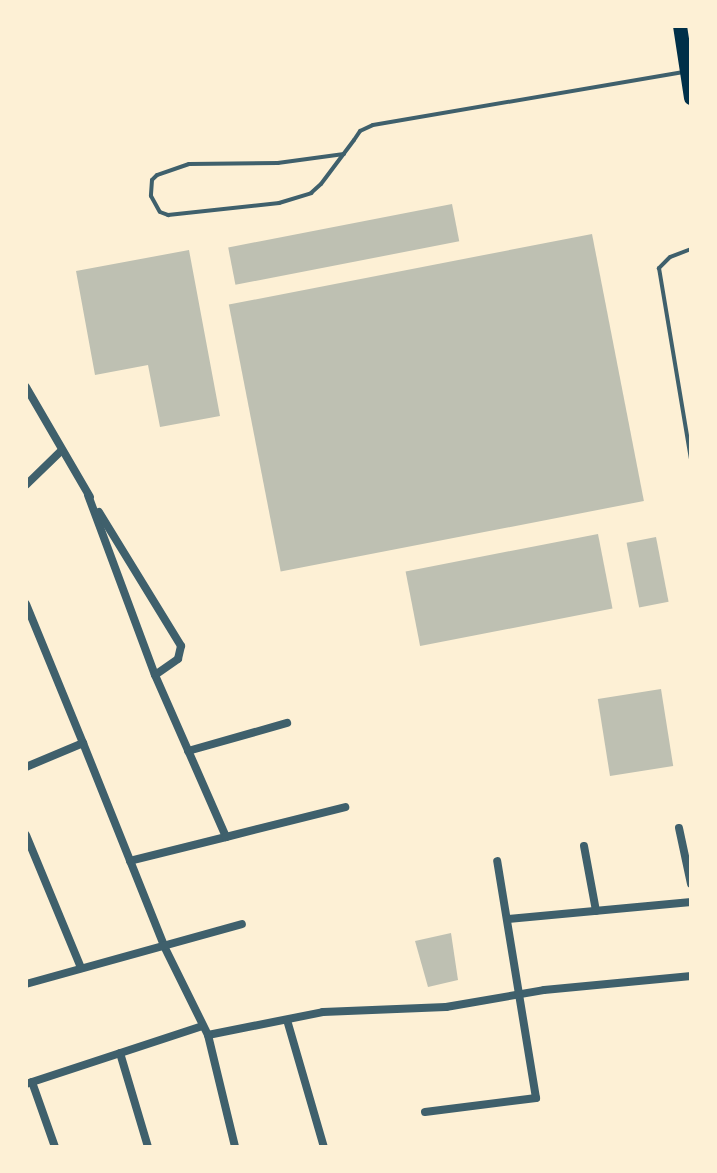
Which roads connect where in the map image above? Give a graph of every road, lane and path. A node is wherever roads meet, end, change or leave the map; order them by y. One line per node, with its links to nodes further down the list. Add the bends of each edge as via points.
1 (680, 26): 2 (highway)
2 (685, 72): 3 (highway); 4 (lane, via 373,125 360,131)
3 (691, 98)
4 (344, 154): 4 (lane, via 311,193 279,203 168,215 151,196 157,175 189,164 278,163)
5 (691, 249): 8 (lane, via 659,268)
6 (26, 387): 7 (street)
7 (61, 451): 9 (street); 10 (street)
8 (691, 459)
9 (26, 485)
10 (88, 495): 12 (street); 12 (street, via 181,646 178,659)
11 (26, 604): 14 (street)
12 (155, 675): 15 (street)
13 (287, 723): 15 (street)
14 (83, 743): 16 (street); 22 (street)
15 (188, 751): 20 (street)
16 (26, 767)
17 (345, 807): 20 (street)
18 (679, 828): 24 (street)
19 (26, 835): 30 (street)
20 (226, 837): 22 (street)
21 (584, 846): 26 (street)
22 (130, 861): 29 (street)
23 (497, 861): 27 (street)
24 (691, 884)
25 (691, 902): 26 (street)
26 (596, 911): 27 (street)
27 (508, 919): 33 (street)
28 (242, 924): 29 (street)
29 (164, 946): 30 (street); 35 (street)
30 (81, 968): 32 (street)
31 (691, 976): 33 (street)
32 (26, 984)
33 (521, 994): 34 (street, via 446,1007 323,1012); 38 (street, via 536,1098)
34 (287, 1020): 35 (street); 42 (street)
35 (205, 1030): 36 (street); 41 (street)
36 (120, 1053): 37 (street); 40 (street)
37 (29, 1083): 39 (street)
38 (425, 1112)
39 (55, 1147)
40 (148, 1147)
41 (235, 1147)
42 (324, 1147)

